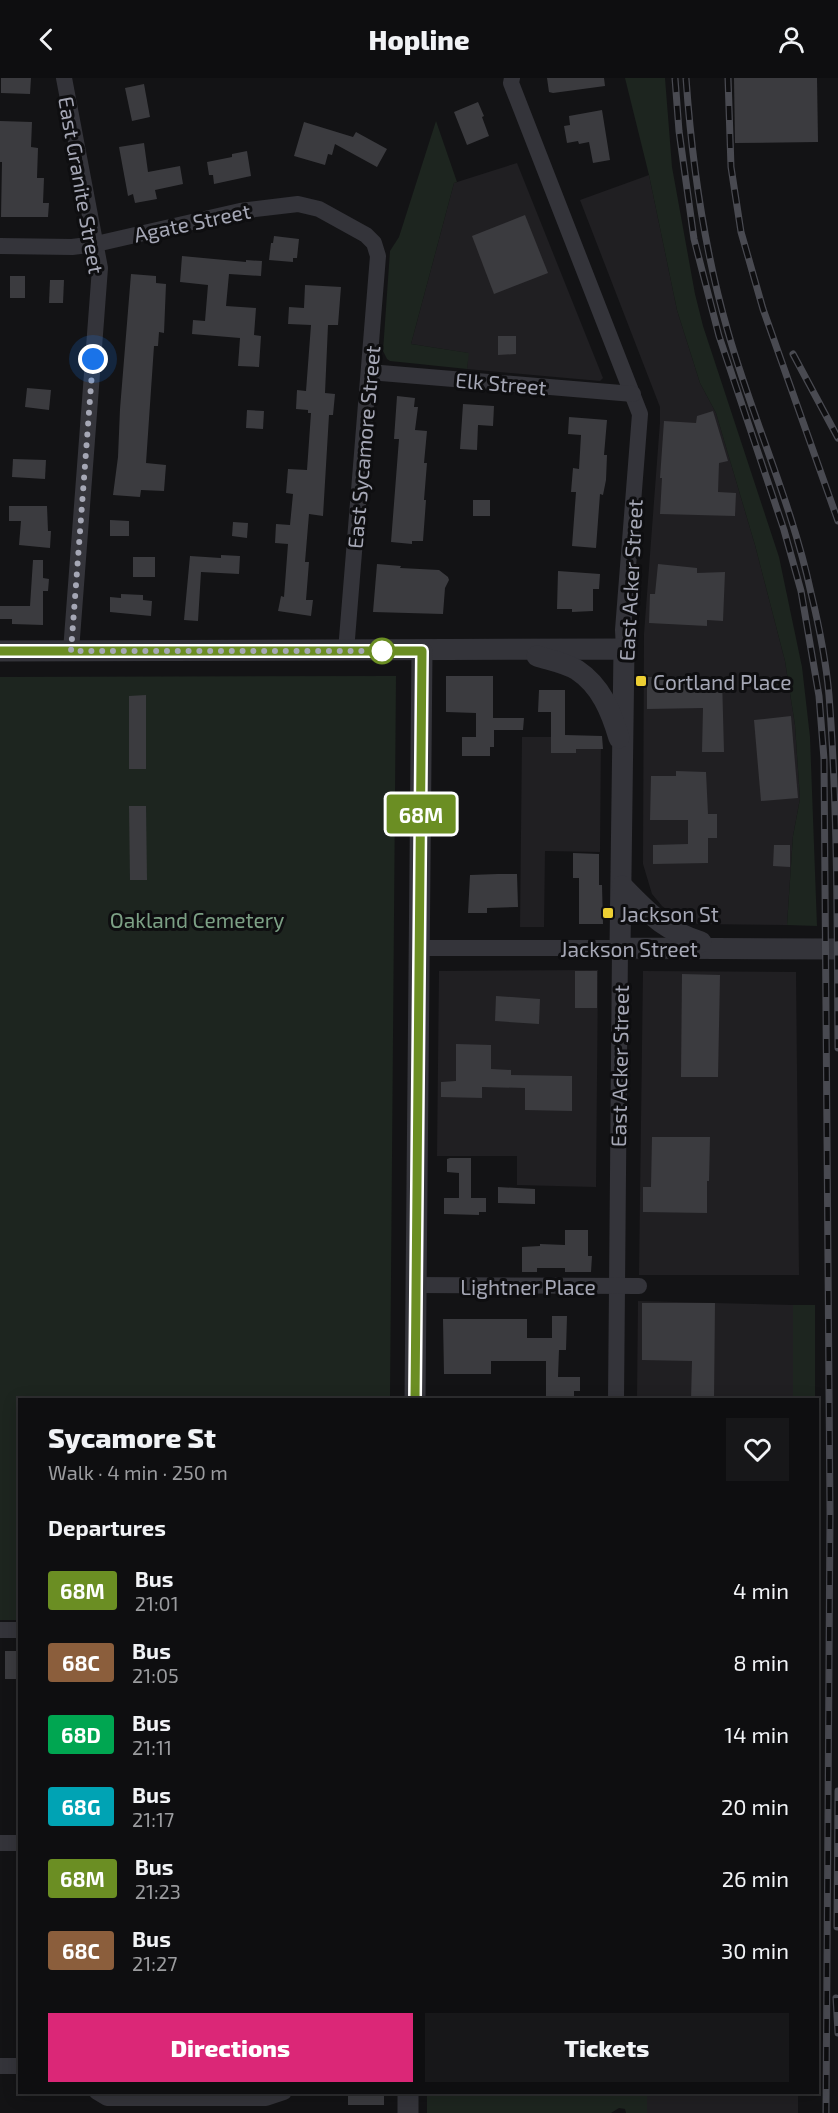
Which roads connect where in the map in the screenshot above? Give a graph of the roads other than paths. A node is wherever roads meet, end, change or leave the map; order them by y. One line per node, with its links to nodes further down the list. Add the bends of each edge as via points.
1 (64, 78): 4 (street, East Granite Street)
2 (512, 78): 7 (street, East Acker Street)
3 (374, 243): 4 (street, Agate Street, via 319,209 298,204 240,211); 6 (street, East Sycamore Street, via 378,256)
4 (96, 244): 5 (street, Agate Street); 11 (street, East Granite Street, via 100,268)
5 (0, 246)
6 (369, 372): 7 (street, Elk Street); 12 (street, East Sycamore Street)
7 (633, 394): 8 (street, East Acker Street, via 641,423)
8 (624, 649): 9 (street); 14 (street, East Acker Street)
9 (516, 650): 13 (street); 14 (street, via 576,669 598,688 613,717)
10 (0, 651): 11 (street)
11 (71, 651): 12 (street)
12 (346, 651): 13 (street)
13 (422, 651): 16 (street)
14 (624, 755): 15 (street, East Acker Street)
15 (622, 886): 17 (street, East Acker Street); 18 (street, via 654,919 678,934)
16 (419, 948): 17 (street, Jackson Street); 20 (street)
17 (620, 948): 18 (street, Jackson Street); 22 (street, East Acker Street)
18 (718, 948): 19 (street, Jackson Street)
19 (838, 949)
20 (416, 1285): 22 (street, Lightner Place); 23 (street)
21 (639, 1286): 22 (street, Lightner Place)
22 (616, 1287): 24 (street, East Acker Street)
23 (415, 1398)
24 (616, 1398)
25 (0, 1630): 26 (street)
26 (18, 1630)
27 (0, 1843): 28 (street)
28 (18, 1843)
29 (0, 2066): 30 (street)
30 (18, 2066)
31 (100, 2094): 34 (street, via 107,2098)
32 (278, 2094): 34 (street)
33 (408, 2094): 35 (street)
34 (194, 2106)
35 (408, 2113)

